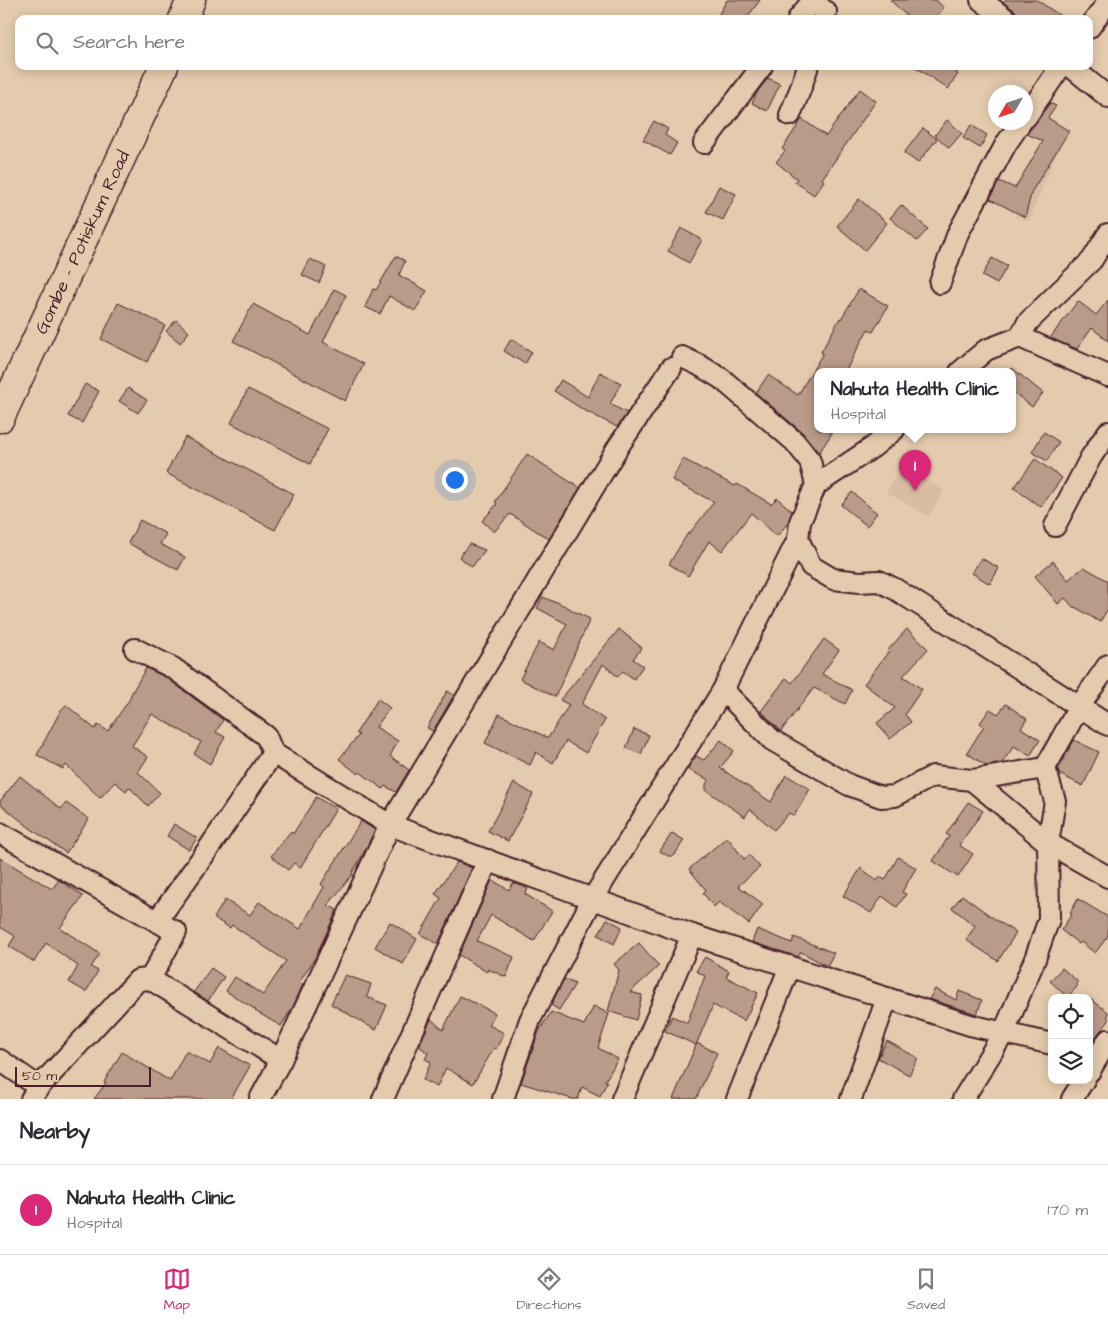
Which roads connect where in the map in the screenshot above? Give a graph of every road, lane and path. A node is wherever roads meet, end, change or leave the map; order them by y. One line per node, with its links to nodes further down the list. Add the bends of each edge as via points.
1 (190, 0): 4 (main road)
2 (980, 0): 7 (street)
3 (1108, 2): 8 (street)
4 (184, 15)
5 (801, 15): 6 (street, via 812,0 826,12)
6 (825, 15)
7 (1001, 15)
8 (1093, 23)
9 (162, 70): 25 (main road, Gombe - Potiskum Road)
10 (759, 70): 18 (street)
11 (807, 70): 16 (street)
12 (1059, 70): 15 (street)
13 (1075, 70): 14 (street)
14 (1108, 97)
15 (1033, 107)
16 (790, 115)
17 (1016, 130): 21 (street, via 958,233)
18 (704, 143)
19 (1108, 234): 20 (street)
20 (1100, 263): 22 (street, via 1028,322)
21 (940, 283)
22 (1020, 337): 23 (street, via 986,350); 24 (street)
23 (965, 368)
24 (1108, 376)
25 (0, 418)
26 (1108, 432): 29 (street, via 1091,457)
27 (890, 433): 28 (street)
28 (816, 485): 30 (street, via 800,522); 39 (street, via 810,461 795,442 722,379 700,365 677,363 618,447)
29 (1055, 526)
30 (798, 539): 33 (street); 34 (street, via 811,566 833,579 879,581 895,589)
31 (135, 649): 36 (street, via 173,668 266,736)
32 (1108, 665): 34 (street)
33 (723, 690): 38 (street, via 772,740 849,785 881,797 896,796 934,776); 44 (street)
34 (1080, 707): 35 (street); 37 (street)
35 (1108, 725)
36 (273, 753): 39 (street); 45 (street)
37 (1045, 768): 38 (street); 41 (street, via 1055,801)
38 (972, 780): 41 (street)
39 (390, 824): 42 (street); 54 (street)
40 (0, 833): 45 (street)
41 (1048, 843): 43 (street); 50 (street, via 1049,918)
42 (488, 860): 44 (street); 59 (street)
43 (1108, 877)
44 (593, 898): 46 (street); 60 (street, via 530,1020)
45 (156, 921): 48 (street, via 176,932)
46 (692, 935): 47 (street); 61 (street)
47 (790, 966): 49 (street); 62 (street)
48 (150, 979): 54 (street); 57 (street, via 138,980)
49 (887, 998): 50 (street); 63 (street)
50 (1003, 1034): 51 (street); 64 (street)
51 (1048, 1043)
52 (1099, 1049): 55 (street)
53 (0, 1060): 57 (street)
54 (281, 1060): 58 (street)
55 (1093, 1063)
56 (1081, 1084): 65 (street)
57 (35, 1093)
58 (260, 1099)
59 (383, 1099)
60 (503, 1099)
61 (622, 1099)
62 (737, 1099)
63 (851, 1099)
64 (963, 1099)
65 (1072, 1099)

